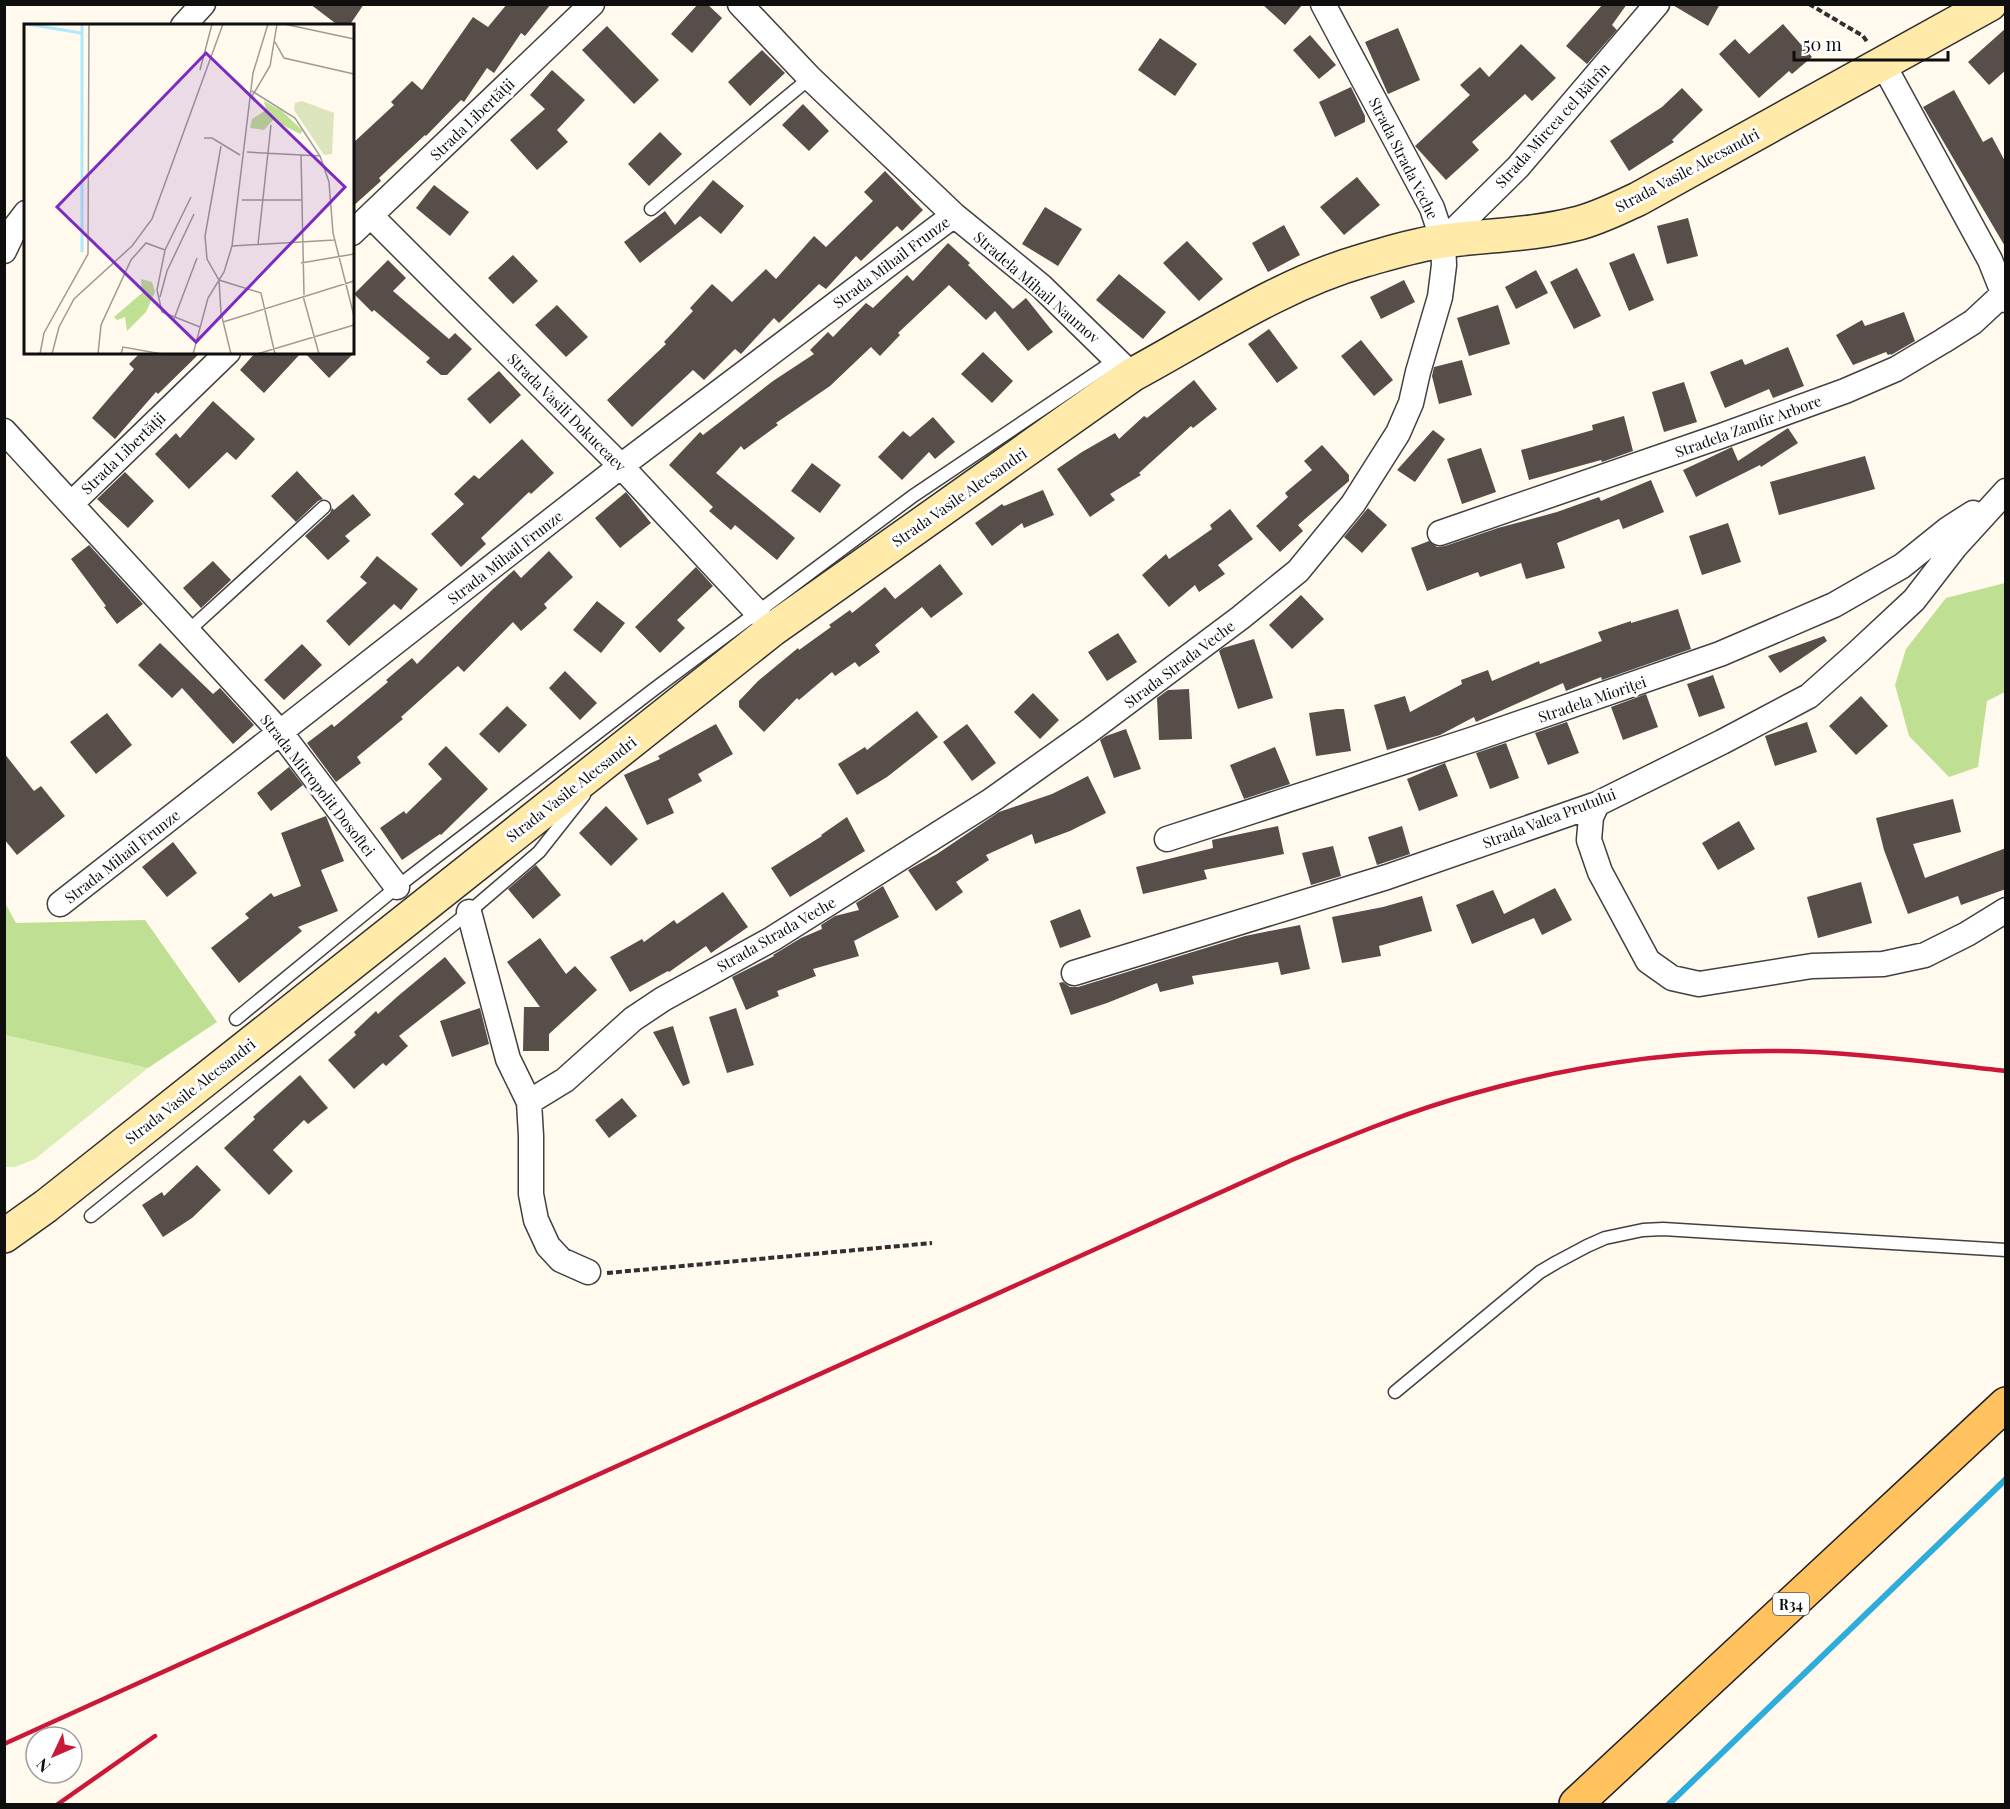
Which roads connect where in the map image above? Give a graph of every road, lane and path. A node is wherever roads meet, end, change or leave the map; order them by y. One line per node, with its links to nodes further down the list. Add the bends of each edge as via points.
1 (203, 4): 8 (street)
2 (592, 4): 14 (street, Strada Libertății)
3 (740, 4): 10 (street, Stradela Mihail Naumov)
4 (1323, 4): 16 (street, Strada Strada Veche, via 1432,208)
5 (1657, 4): 16 (street, Strada Mircea cel Bătrîn, via 1518,167)
6 (1809, 4): 9 (path, via 1863,36)
7 (1990, 4): 9 (main road, Strada Vasile Alecsandri)
8 (185, 24)
9 (1883, 63): 16 (main road, Strada Vasile Alecsandri, via 1609,212 1578,224 1537,232); 18 (street, Stradela Zamfir Arbore, via 1994,258)
10 (810, 78): 11 (lane); 12 (street, Stradela Mihail Naumov)
11 (651, 209)
12 (954, 215): 20 (street, Stradela Mihail Naumov, via 1041,286); 22 (street, Strada Mihail Frunze)
13 (24, 216): 17 (street)
14 (371, 216): 15 (street, Strada Libertății); 22 (street, Strada Vasili Dokuceaev)
15 (354, 231)
16 (1443, 241): 20 (main road, Strada Vasile Alecsandri, via 1362,261 1309,280 1246,310 1194,342); 39 (street, Strada Strada Veche, via 1440,297 1407,413 1353,504 1298,570 1240,618 989,802 771,939 663,999 633,1019 565,1080)
17 (4, 251)
18 (2004, 297): 26 (street, Stradela Zamfir Arbore, via 1973,322 1896,369 1845,391)
19 (226, 354): 24 (street, Strada Libertății)
20 (1125, 367): 27 (lane, via 913,496); 30 (main road, Strada Vasile Alecsandri, via 773,629)
21 (4, 431): 24 (street, Strada Mitropolit Dosoftei)
22 (621, 466): 27 (street, Strada Vasili Dokuceaev); 29 (street, Strada Mihail Frunze)
23 (1998, 498): 31 (street, Strada Valea Prutului, via 1914,600 1809,696); 32 (street, Stradela Mioriței, via 1971,513 1902,566 1834,605 1720,654 1474,740)
24 (70, 504): 28 (street, Strada Mitropolit Dosoftei)
25 (324, 507): 28 (lane)
26 (1440, 534)
27 (758, 613): 33 (lane)
28 (188, 631): 29 (street, Strada Mitropolit Dosoftei)
29 (281, 733): 33 (street, Strada Mitropolit Dosoftei); 34 (street, Strada Mihail Frunze)
30 (619, 751): 36 (lane, via 540,852); 40 (main road, Strada Vasile Alecsandri)
31 (1597, 804): 35 (street, via 1589,840 1600,872 1648,961 1672,978 1699,984 1812,966 1894,962 1925,955); 37 (street, Strada Valea Prutului, via 1387,877)
32 (1167, 839)
33 (397, 887): 38 (lane)
34 (60, 904)
35 (2006, 910)
36 (469, 912): 39 (street, via 508,1059); 42 (lane)
37 (1074, 973)
38 (236, 1019)
39 (529, 1102): 46 (street, via 531,1194 536,1220 548,1246 561,1260)
40 (46, 1206): 41 (main road); 43 (main road, Strada Vasile Alecsandri)
41 (4, 1214)
42 (92, 1215)
43 (4, 1236)
44 (932, 1243): 46 (path)
45 (2006, 1250): 47 (lane, via 1663,1229 1624,1233 1587,1246 1540,1272)
46 (588, 1272)
47 (1395, 1392)
48 (2006, 1404): 49 (main road, R34)
49 (1576, 1804)

